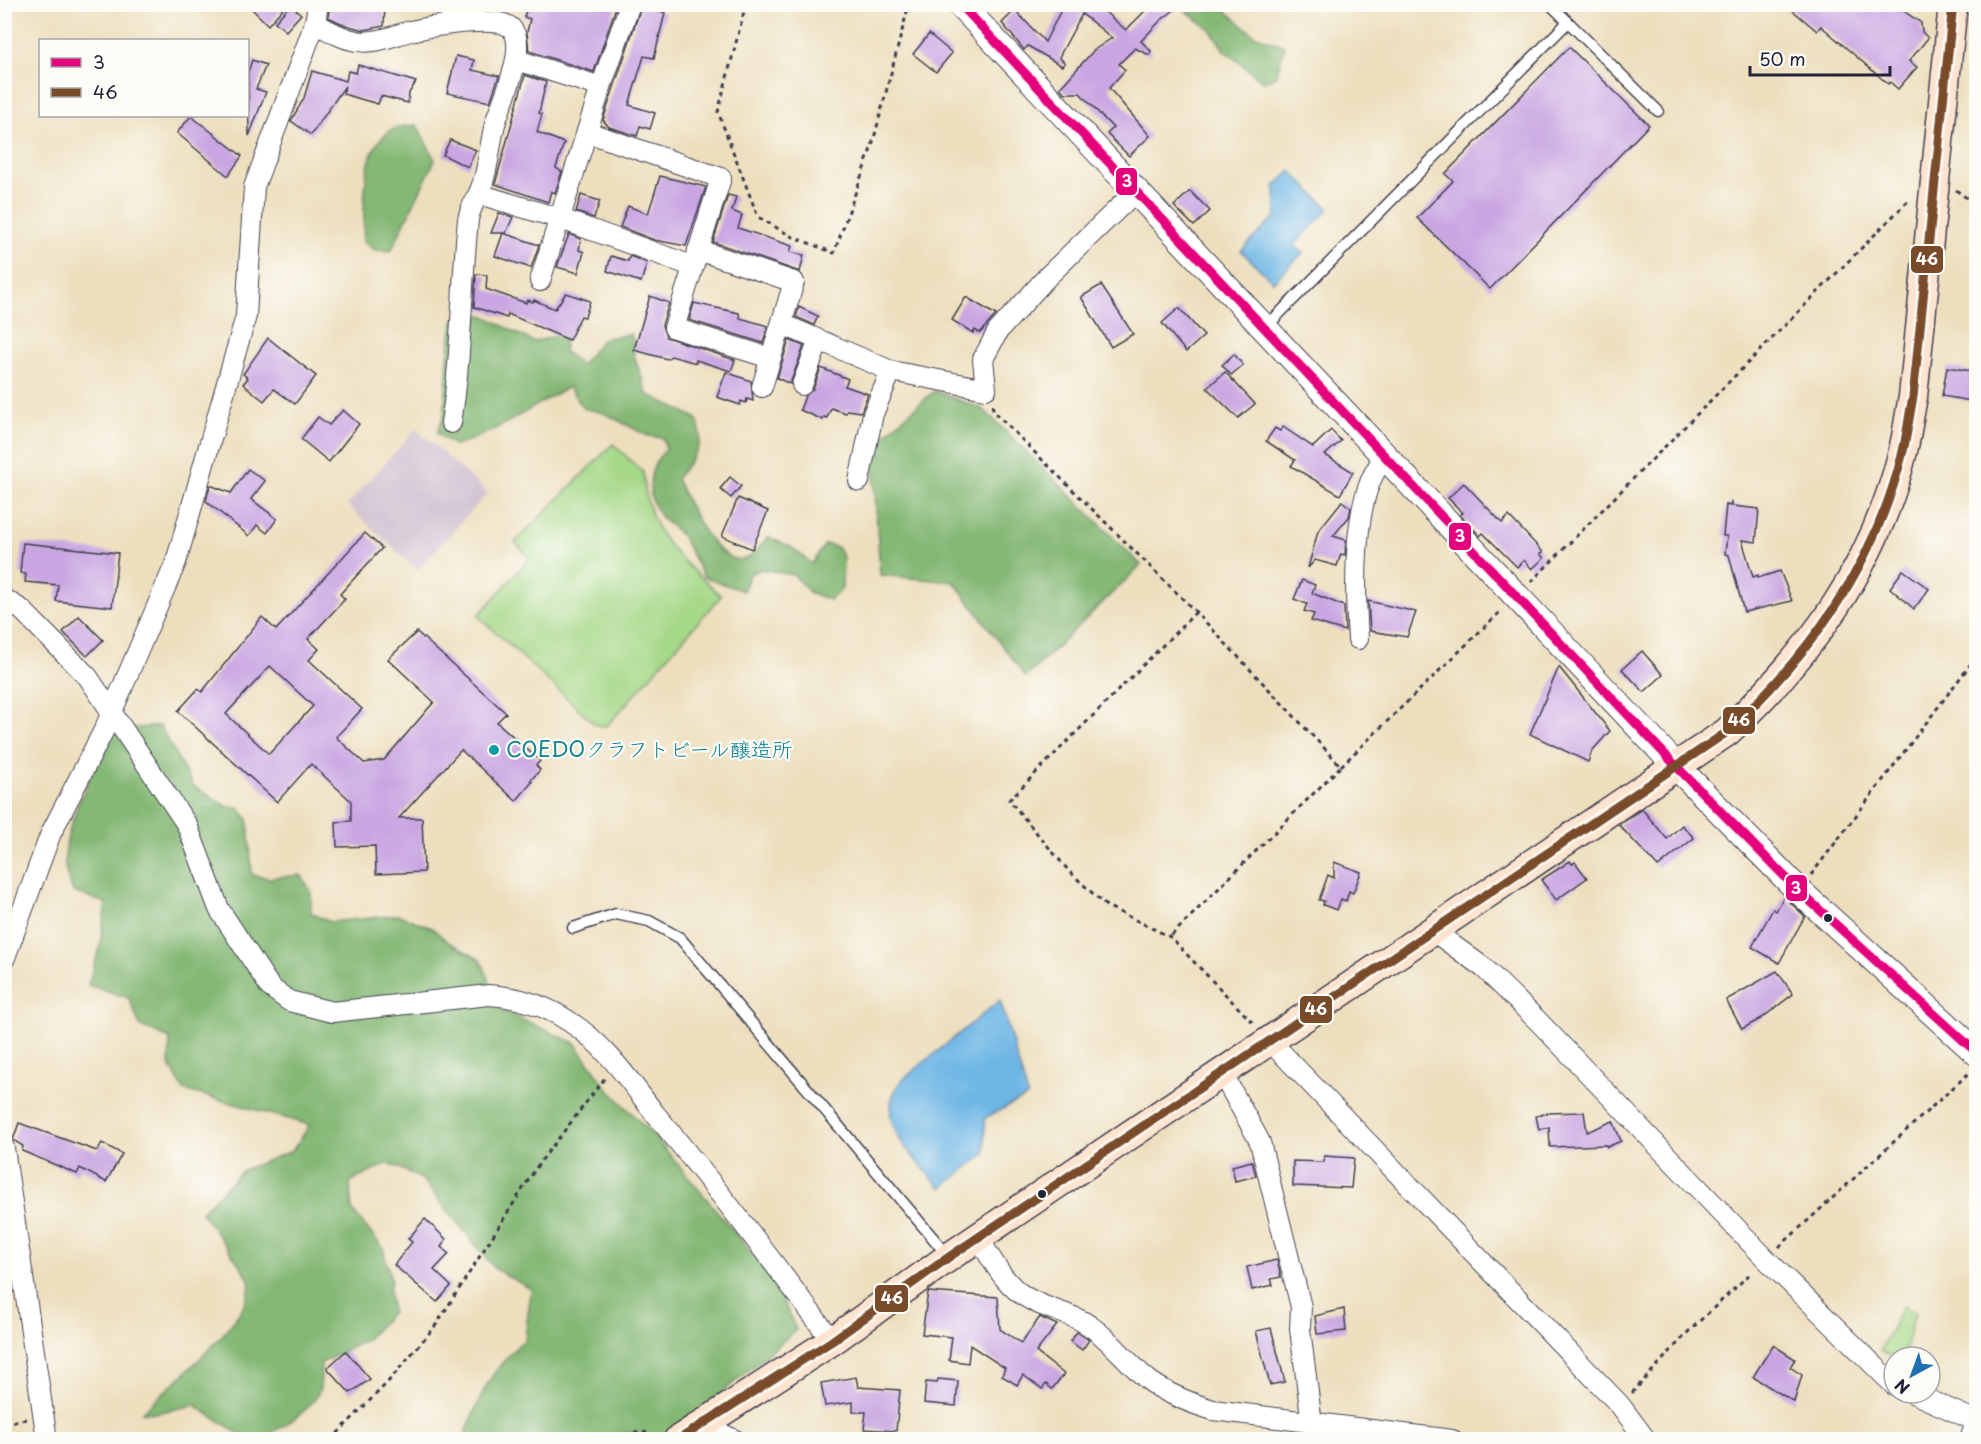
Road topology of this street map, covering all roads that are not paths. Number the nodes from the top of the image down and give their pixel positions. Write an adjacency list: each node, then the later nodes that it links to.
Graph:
1 (630, 4): 9 (street)
2 (960, 4): 12 (street)
3 (1550, 4): 7 (lane)
4 (1953, 4): 30 (main road)
5 (482, 13): 6 (street); 8 (street)
6 (317, 14): 29 (street)
7 (1568, 22): 10 (lane); 18 (lane)
8 (517, 60): 9 (street); 13 (street)
9 (601, 87): 11 (street)
10 (1658, 111)
11 (587, 132): 14 (street); 15 (street)
12 (1135, 192): 18 (street); 21 (street)
13 (479, 194): 14 (street); 24 (street)
14 (561, 219): 15 (street); 16 (street)
15 (695, 258): 17 (street); 20 (street)
16 (540, 281)
17 (782, 324): 19 (street); 20 (street)
18 (1264, 329): 25 (street)
19 (819, 340): 21 (street); 22 (street)
20 (770, 358): 23 (street)
21 (891, 371): 26 (street)
22 (802, 385)
23 (762, 387)
24 (451, 423)
25 (1385, 458): 28 (street); 30 (street)
26 (859, 481)
27 (4, 599): 29 (street)
28 (1358, 639)
29 (111, 711): 33 (street); 40 (street)
30 (1675, 765): 32 (main road); 35 (street)
31 (573, 928): 39 (lane)
32 (1432, 930): 34 (main road); 41 (street)
33 (4, 960)
34 (1270, 1041): 36 (main road); 50 (street)
35 (1977, 1052)
36 (1222, 1073): 38 (main road); 44 (street)
37 (4, 1148): 47 (street)
38 (978, 1237): 39 (main road); 44 (street)
39 (949, 1257): 40 (main road)
40 (832, 1341): 45 (main road)
41 (1882, 1372)
42 (1940, 1405): 43 (street)
43 (1977, 1421): 51 (street)
44 (1312, 1424): 46 (street)
45 (689, 1432): 48 (street)
46 (1366, 1435): 49 (street)
47 (47, 1440)
48 (735, 1440)
49 (1452, 1440)
50 (1646, 1440)
51 (1970, 1440)

